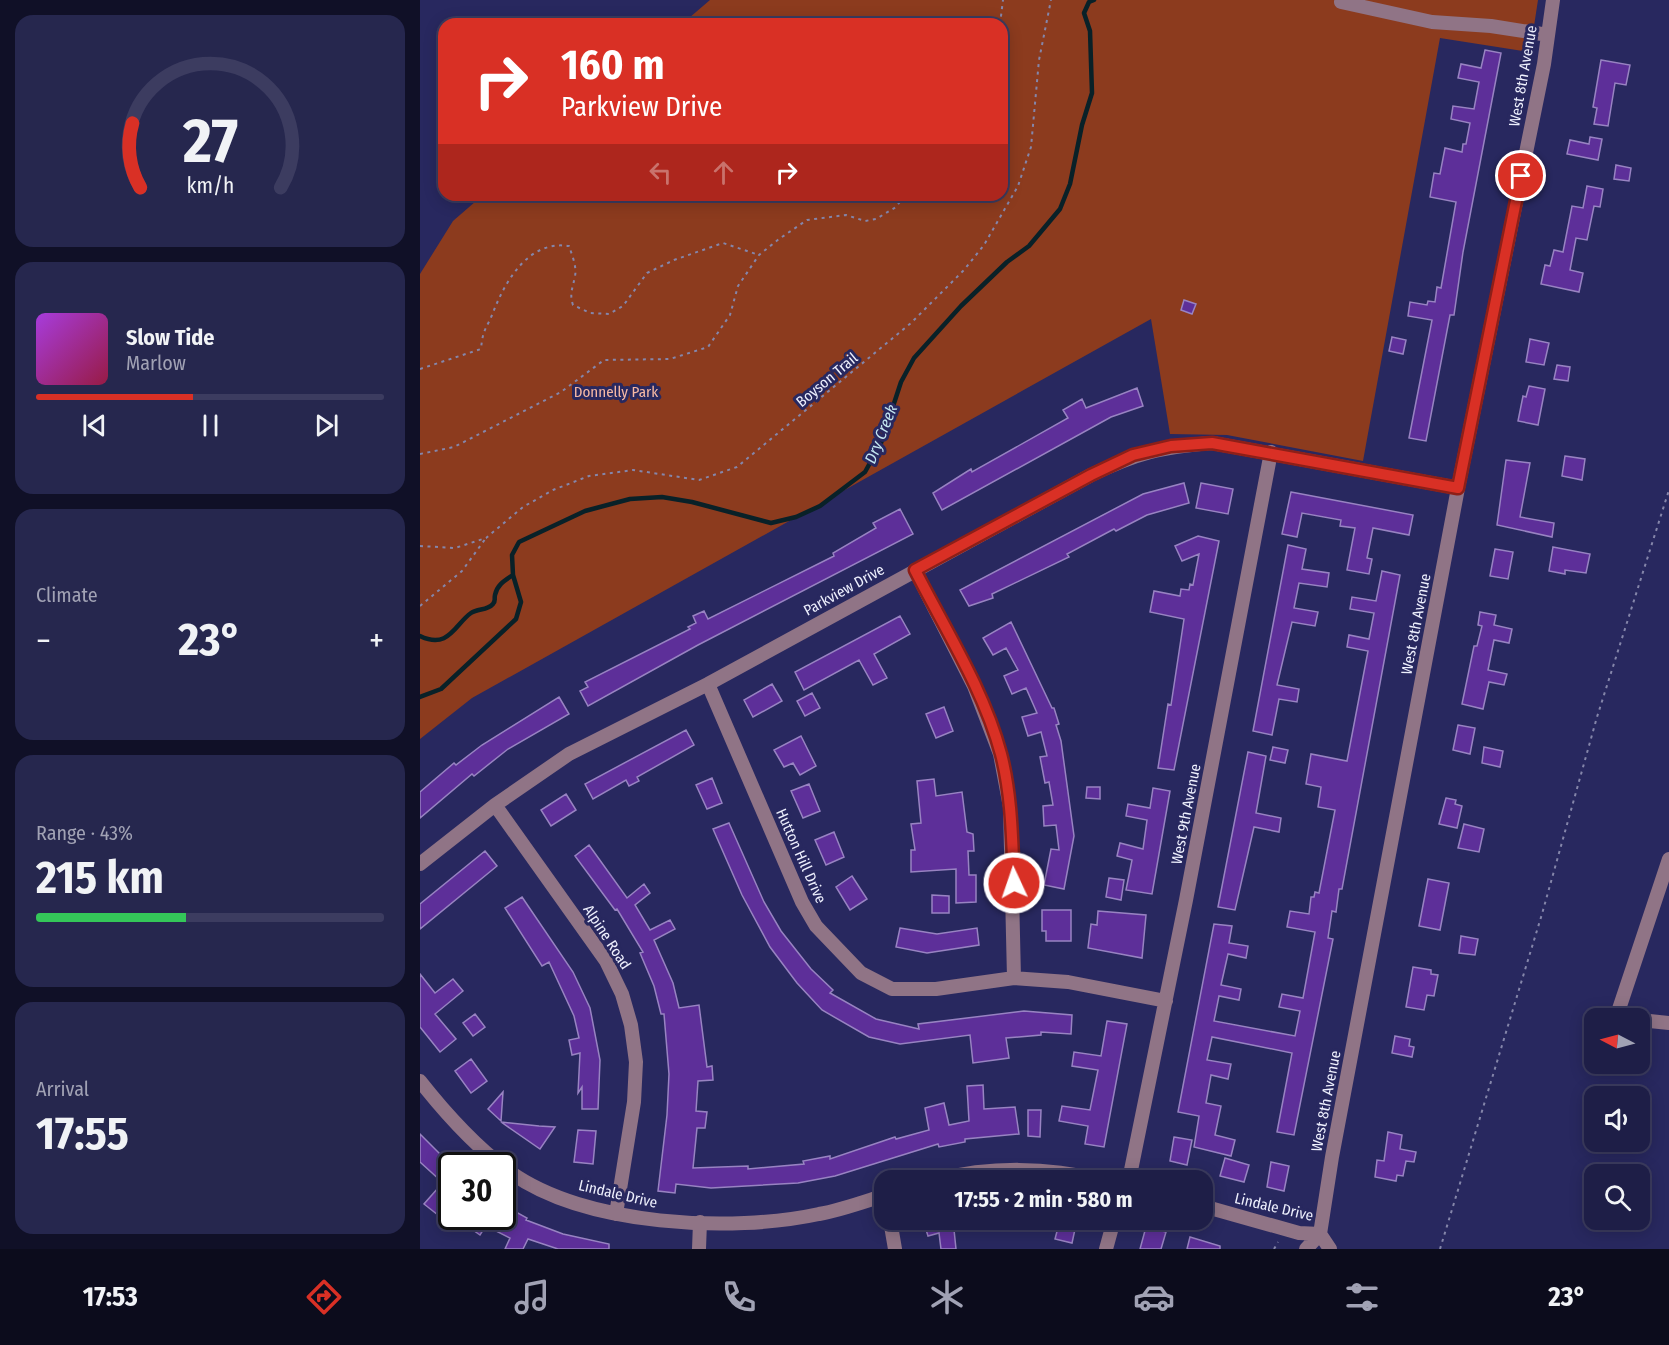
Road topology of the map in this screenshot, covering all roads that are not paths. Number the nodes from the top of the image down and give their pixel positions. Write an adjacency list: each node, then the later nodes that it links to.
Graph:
1 (1554, 0): 3 (street, West 8th Avenue)
2 (1341, 2): 3 (street)
3 (1548, 35): 5 (street, West 8th Avenue)
4 (1271, 452): 5 (street, Parkview Drive); 6 (street, Parkview Drive); 12 (street, West 9th Avenue)
5 (1458, 488): 24 (street, West 8th Avenue)
6 (915, 570): 7 (street, Parkview Drive); 11 (street)
7 (708, 684): 8 (street, Parkview Drive); 11 (street, Hutton Hill Drive)
8 (495, 805): 10 (street, Parkview Drive); 20 (street, Alpine Road)
9 (1669, 859): 13 (street)
10 (420, 864)
11 (1014, 978): 12 (street, Hutton Hill Drive)
12 (1166, 1001): 17 (street, West 9th Avenue)
13 (1619, 1008)
14 (1650, 1021): 15 (street)
15 (1669, 1023)
16 (420, 1081): 20 (street, Lindale Drive)
17 (1131, 1170)
18 (874, 1200): 21 (street, Lindale Drive)
19 (1213, 1209): 24 (street, Lindale Drive)
20 (616, 1214): 21 (street, Lindale Drive)
21 (700, 1222): 25 (street)
22 (892, 1230): 26 (street)
23 (1111, 1230): 27 (street)
24 (1320, 1234): 28 (street); 29 (street, Lindale Drive)
25 (699, 1249)
26 (896, 1249)
27 (1106, 1249)
28 (1306, 1249)
29 (1330, 1249)

